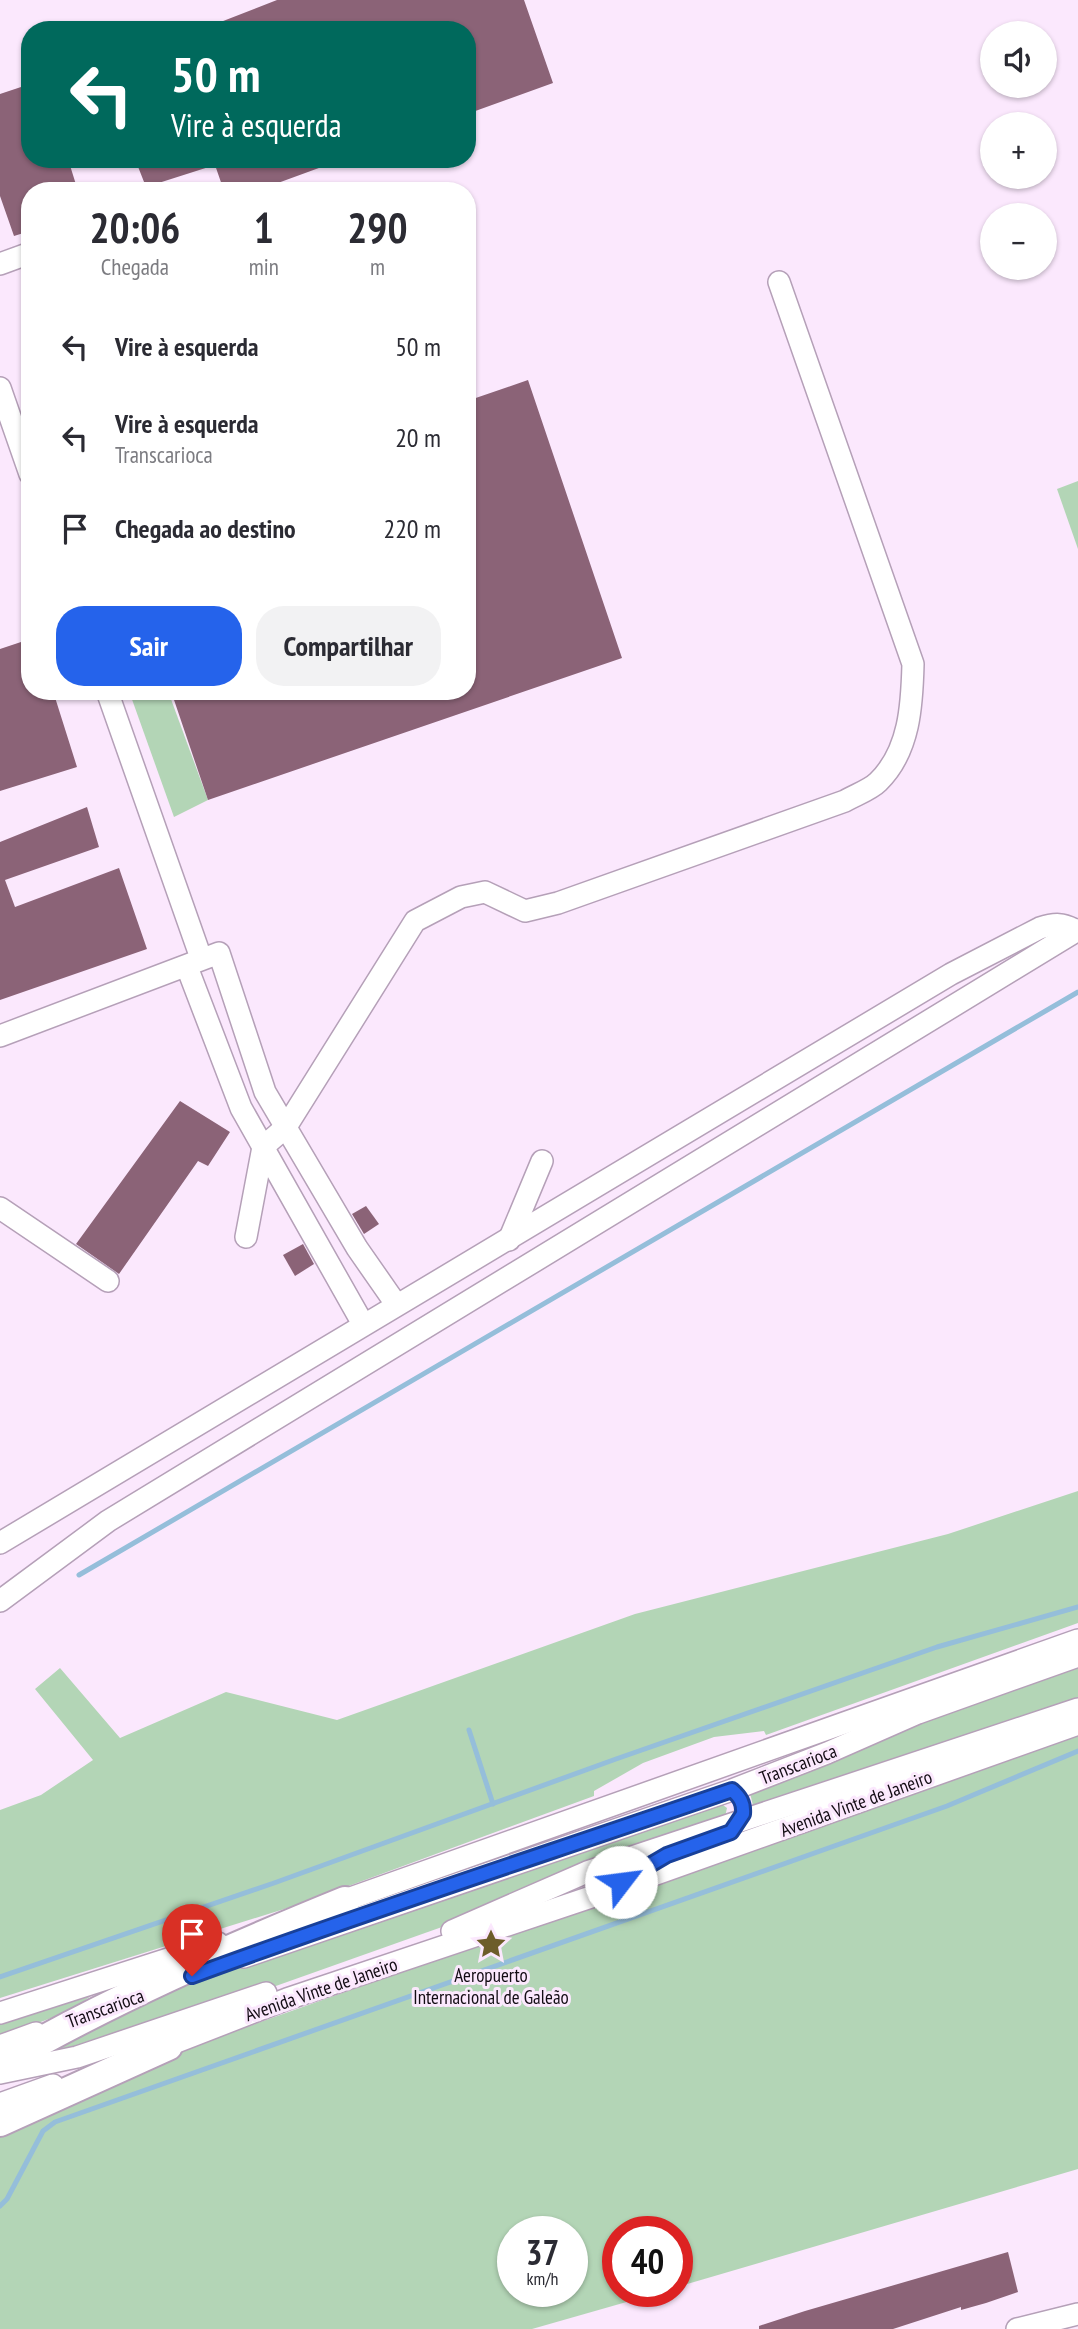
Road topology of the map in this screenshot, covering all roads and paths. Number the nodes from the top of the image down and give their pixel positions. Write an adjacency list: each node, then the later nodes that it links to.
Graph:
1 (21, 256): 2 (street)
2 (0, 264)
3 (779, 282): 10 (street)
4 (0, 388): 5 (street)
5 (21, 444)
6 (110, 700): 8 (street)
7 (1078, 931): 17 (street); 24 (street)
8 (202, 959): 9 (street); 10 (street); 11 (street)
9 (0, 1036)
10 (286, 1127): 11 (street); 13 (street)
11 (262, 1147): 15 (street); 16 (street)
12 (542, 1161): 17 (street)
13 (327, 1196): 15 (street); 18 (street)
14 (0, 1208): 20 (street)
15 (299, 1212): 19 (street)
16 (246, 1237)
17 (509, 1240): 21 (street)
18 (367, 1262): 19 (street); 21 (street)
19 (338, 1280): 22 (street)
20 (108, 1281)
21 (396, 1304): 22 (street)
22 (363, 1324): 23 (street)
23 (0, 1544)
24 (0, 1601)
25 (1078, 1640): 31 (street)
26 (1078, 1656): 29 (street, Transcarioca)
27 (1078, 1709): 30 (street, Transcarioca)
28 (1078, 1724): 32 (street, Avenida Vinte de Janeiro)
29 (732, 1790): 30 (street); 31 (street); 34 (street, Transcarioca)
30 (741, 1818): 32 (street); 39 (street, Transcarioca)
31 (570, 1819): 33 (street)
32 (597, 1895): 37 (street, Avenida Vinte de Janeiro)
33 (345, 1901): 34 (main road); 35 (street)
34 (98, 2010): 36 (street, Transcarioca); 38 (main road)
35 (0, 2013)
36 (0, 2046)
37 (168, 2046): 40 (street, Avenida Vinte de Janeiro); 41 (main road)
38 (0, 2064)
39 (0, 2073)
40 (0, 2104)
41 (0, 2122)
42 (1078, 2314): 43 (street)
43 (1017, 2329)

